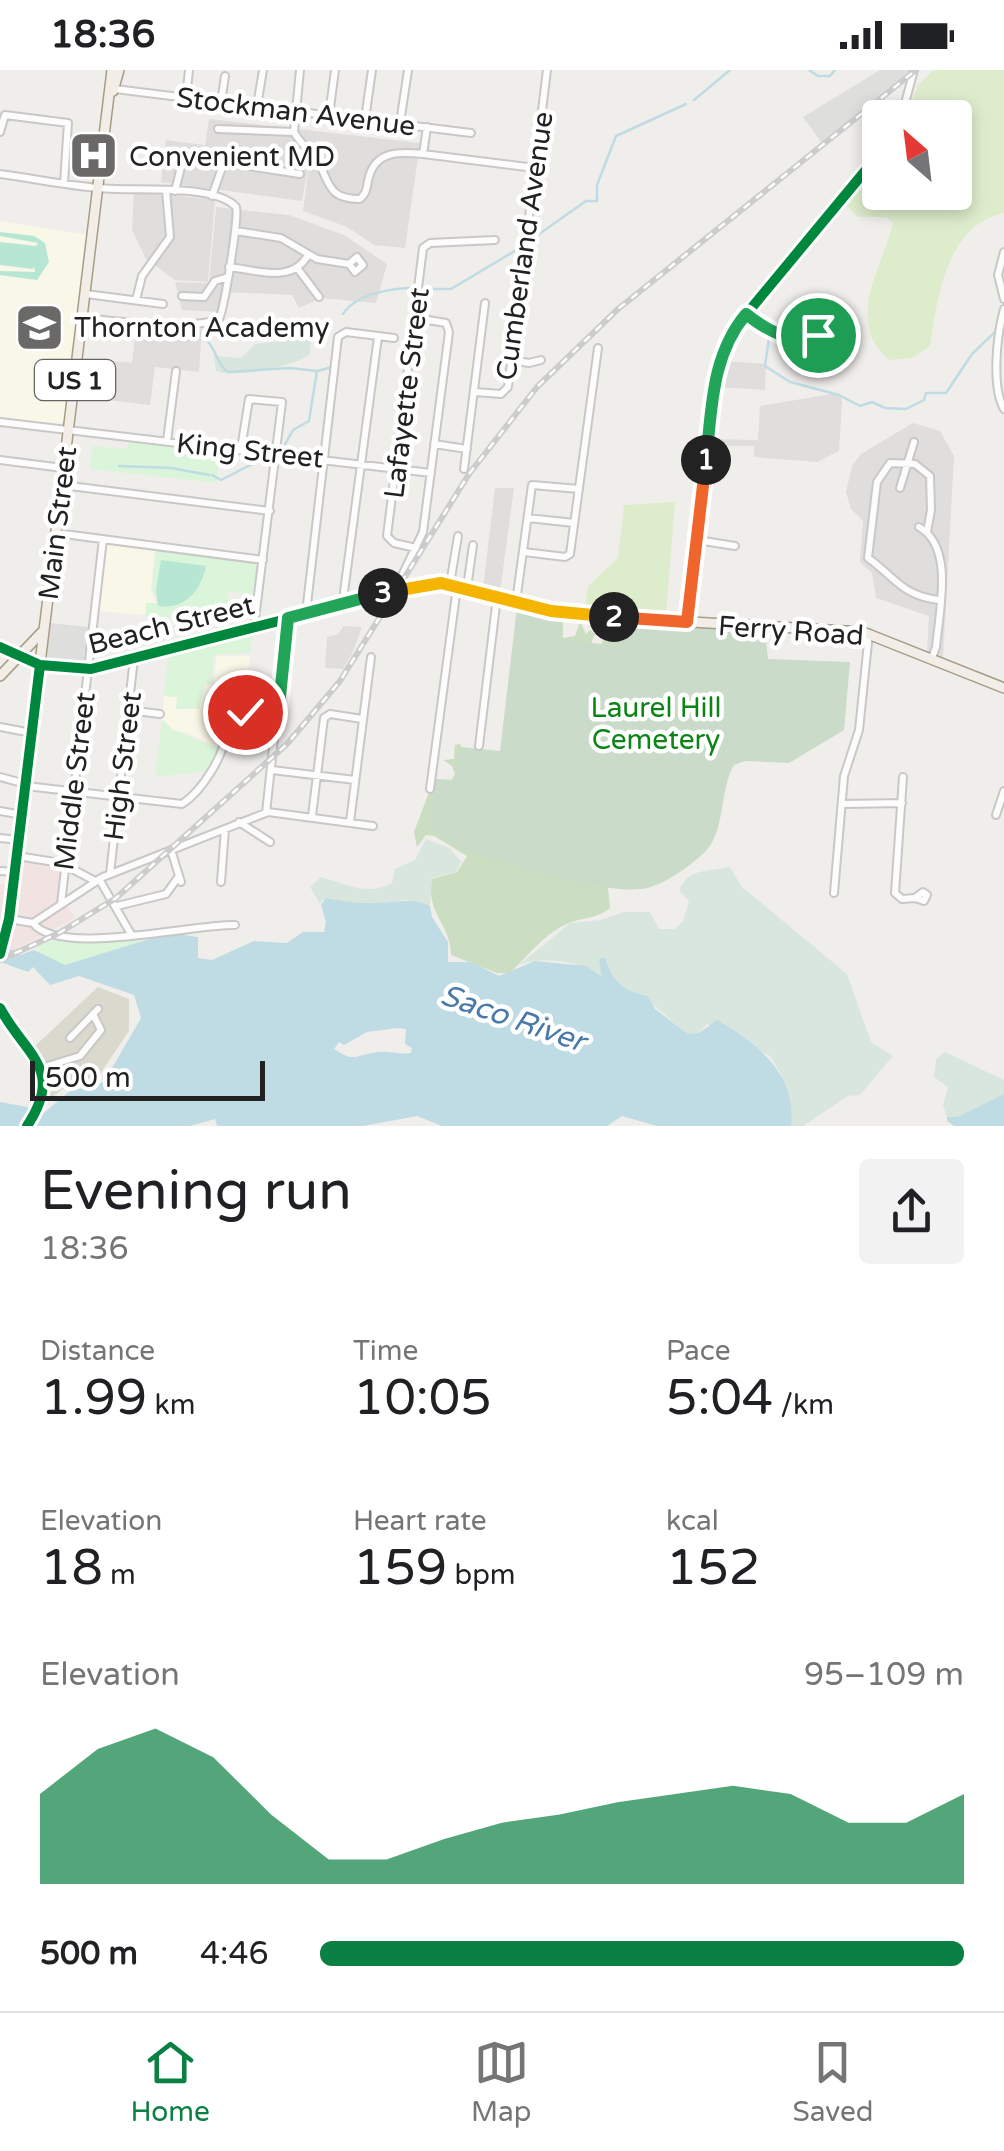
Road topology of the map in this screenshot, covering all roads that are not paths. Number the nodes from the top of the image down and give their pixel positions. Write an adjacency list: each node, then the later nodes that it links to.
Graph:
1 (116, 70): 11 (main road, Main Street / US 1)
2 (190, 70): 12 (street)
3 (263, 70): 15 (street)
4 (300, 70): 16 (street)
5 (335, 70): 17 (street)
6 (372, 70): 18 (street)
7 (408, 70): 19 (street)
8 (547, 70): 27 (street, Cumberland Avenue)
9 (914, 70): 13 (street)
10 (225, 76): 14 (street)
11 (116, 88): 12 (street, Stockman Avenue); 32 (main road, Main Street / US 1)
12 (186, 98): 14 (street, Stockman Avenue)
13 (906, 100)
14 (222, 102): 15 (street, Stockman Avenue)
15 (257, 106): 16 (street, Stockman Avenue)
16 (294, 110): 17 (street, Stockman Avenue); 23 (street)
17 (329, 115): 18 (street, Stockman Avenue)
18 (365, 119): 19 (street, Stockman Avenue)
19 (400, 124): 20 (street, Stockman Avenue)
20 (426, 127): 24 (street, Stockman Avenue); 25 (street)
21 (218, 128): 23 (street)
22 (0, 132): 31 (street)
23 (294, 132): 25 (street)
24 (471, 133)
25 (424, 154): 27 (street)
26 (224, 162): 29 (street); 33 (street); 34 (street)
27 (535, 168): 58 (street, Cumberland Avenue)
28 (0, 174): 31 (street)
29 (300, 174)
30 (862, 175): 51 (street)
31 (64, 182): 32 (street)
32 (100, 187): 33 (street); 43 (main road, Main Street / US 1)
33 (170, 191): 34 (street); 47 (street)
34 (212, 196): 35 (street)
35 (236, 231): 38 (street); 40 (street)
36 (495, 240): 53 (street, Lafayette Street)
37 (1004, 252): 46 (street)
38 (308, 254): 39 (street); 41 (street)
39 (348, 264)
40 (228, 267): 41 (street); 42 (street)
41 (298, 269): 45 (street)
42 (228, 278): 44 (street); 52 (street)
43 (86, 294): 47 (street); 52 (main road, Main Street / US 1)
44 (182, 296)
45 (318, 297)
46 (1004, 299)
47 (136, 300): 49 (street)
48 (485, 303): 61 (street)
49 (163, 304)
50 (1004, 310): 62 (street)
51 (746, 314): 56 (street); 89 (street)
52 (83, 318): 65 (main road, Main Street / US 1)
53 (416, 318): 68 (street); 76 (street, Lafayette Street)
54 (378, 337): 55 (street); 72 (street); 74 (street)
55 (394, 338)
56 (810, 339)
57 (598, 348): 82 (street)
58 (511, 360): 59 (street); 61 (street, Cumberland Avenue)
59 (541, 360)
60 (176, 371): 66 (street)
61 (475, 392): 70 (street)
62 (997, 394): 63 (street)
63 (1004, 409)
64 (0, 422): 65 (street, King Street)
65 (69, 429): 66 (street, King Street); 77 (main road, Main Street / US 1)
66 (168, 441): 69 (street, King Street)
67 (914, 442): 75 (street)
68 (434, 444): 70 (street); 79 (street)
69 (241, 449): 71 (street, King Street); 71 (street)
70 (468, 450): 78 (street)
71 (277, 452): 72 (street, King Street); 83 (street)
72 (324, 458): 74 (street, King Street); 101 (street)
73 (0, 460): 77 (street)
74 (362, 462): 76 (street, King Street); 100 (street)
75 (908, 462): 81 (street); 98 (street); 98 (street)
76 (396, 467): 79 (street, King Street); 92 (street, Lafayette Street)
77 (64, 468): 80 (main road, Main Street / US 1)
78 (464, 469)
79 (431, 472): 92 (street)
80 (62, 485): 83 (street); 86 (main road, Main Street / US 1)
81 (900, 488)
82 (578, 490): 84 (street); 85 (street)
83 (270, 510): 94 (street)
84 (528, 518): 85 (street); 93 (street)
85 (574, 522): 93 (street)
86 (56, 532): 88 (street); 106 (main road, Main Street / US 1)
87 (458, 536): 95 (street)
88 (102, 539): 94 (street); 113 (street, Middle Street)
89 (697, 540): 91 (street); 103 (street)
90 (474, 545): 95 (street)
91 (735, 546)
92 (416, 548): 96 (street)
93 (524, 552): 99 (street)
94 (263, 560): 104 (street)
95 (458, 586): 96 (main road, Beach Street); 97 (main road, Beach Street); 132 (street)
96 (394, 590): 100 (main road, Beach Street)
97 (498, 597): 99 (main road, Beach Street); 125 (street)
98 (939, 600): 111 (street)
99 (516, 602): 103 (main road, Beach Street)
100 (346, 603): 101 (main road, Beach Street)
101 (306, 613): 102 (main road, Beach Street)
102 (288, 618): 104 (main road, Beach Street); 120 (street)
103 (687, 622): 105 (main road, Ferry Road)
104 (254, 627): 110 (main road, Beach Street)
105 (869, 634): 111 (main road, Ferry Road); 137 (street)
106 (44, 636): 108 (main road); 112 (main road, Main Street)
107 (0, 648): 108 (main road, Beach Street)
108 (21, 653): 112 (main road, Beach Street); 114 (main road)
109 (370, 657): 121 (street)
110 (134, 658): 113 (main road, Beach Street); 117 (street, High Street)
111 (932, 658): 116 (main road, Ferry Road)
112 (40, 665): 113 (main road, Beach Street); 123 (main road, Main Street)
113 (87, 670): 134 (street, Middle Street)
114 (0, 676)
115 (249, 684): 118 (street)
116 (1004, 688)
117 (128, 710): 119 (street); 135 (street, High Street)
118 (245, 712): 120 (street); 124 (street); 135 (street)
119 (160, 714)
120 (278, 716): 126 (street)
121 (362, 718): 127 (street); 130 (street)
122 (0, 727): 123 (street)
123 (32, 734): 131 (main road, Main Street)
124 (242, 742)
125 (479, 746)
126 (272, 770): 127 (street); 139 (street)
127 (316, 776): 130 (street); 142 (street)
128 (0, 777): 131 (street)
129 (904, 777): 136 (street)
130 (355, 780): 144 (street)
131 (26, 785): 134 (street); 140 (main road, Main Street)
132 (430, 789)
133 (1004, 790): 141 (street)
134 (72, 793): 135 (street); 152 (street, Middle Street)
135 (118, 798): 155 (street, High Street)
136 (902, 803): 137 (street); 159 (street)
137 (842, 804): 158 (street)
138 (0, 811): 140 (street)
139 (266, 813): 142 (street); 143 (street)
140 (22, 815): 148 (main road, Main Street)
141 (996, 815)
142 (312, 816): 144 (street)
143 (239, 822): 146 (street); 149 (street)
144 (350, 822): 145 (street)
145 (373, 826)
146 (225, 828): 150 (street); 157 (street)
147 (0, 838): 148 (street)
148 (18, 840): 151 (main road, Main Street)
149 (270, 842)
150 (172, 850): 155 (street); 161 (street)
151 (17, 856): 152 (street); 154 (main road, Main Street)
152 (64, 864): 156 (street); 160 (street, Middle Street)
153 (0, 871): 154 (street)
154 (15, 872): 162 (main road, Main Street)
155 (110, 874): 156 (street)
156 (98, 880): 160 (street); 161 (street)
157 (221, 882)
158 (834, 893)
159 (916, 898)
160 (61, 904): 163 (street)
161 (116, 906): 165 (street)
162 (6, 923): 163 (street); 166 (main road, Main Street)
163 (33, 923): 165 (street)
164 (235, 925): 165 (street)
165 (131, 934)
166 (1, 951)
167 (0, 1008): 169 (main road)
168 (70, 1038): 169 (street)
169 (41, 1068): 170 (main road)
170 (27, 1126)

